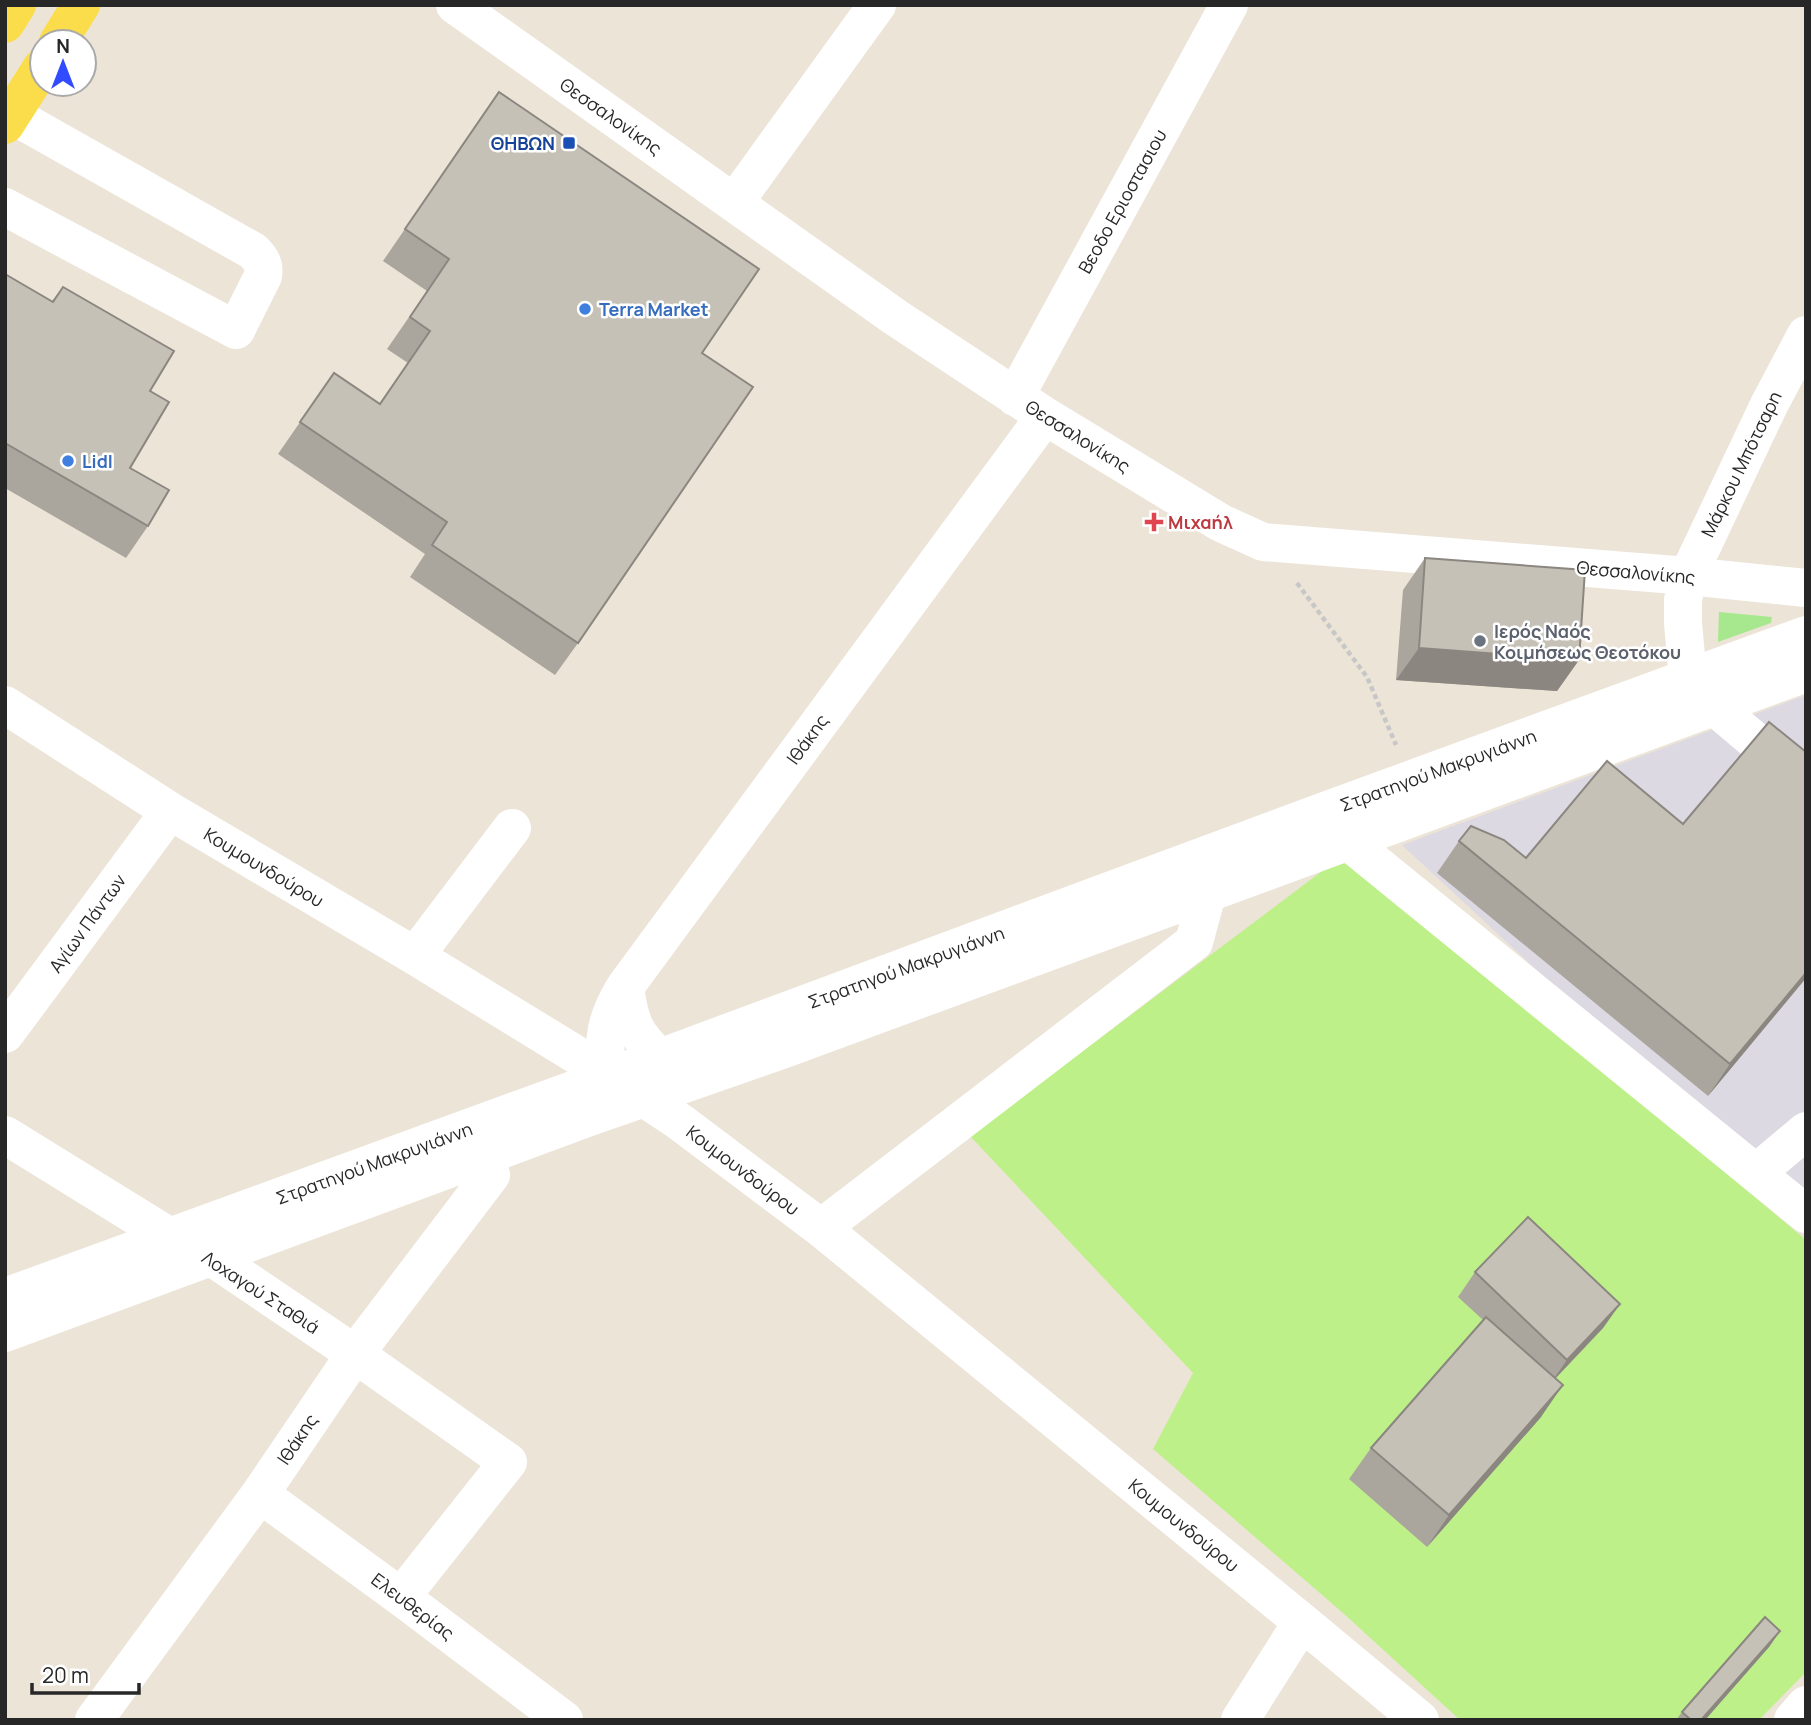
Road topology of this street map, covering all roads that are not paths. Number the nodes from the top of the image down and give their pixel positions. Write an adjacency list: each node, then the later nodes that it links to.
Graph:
1 (17, 5): 6 (main road)
2 (81, 5): 7 (main road)
3 (455, 5): 10 (street, Θεσσαλονίκης)
4 (877, 5): 10 (street)
5 (1221, 8): 13 (street, Βεοδο Εριοστασιου)
6 (5, 24)
7 (67, 28)
8 (28, 89): 9 (main road)
9 (8, 120): 11 (street)
10 (734, 203): 13 (street, Θεσσαλονίκης)
11 (5, 207)
12 (1806, 335): 14 (street, Μάρκου Μπότσαρη)
13 (1030, 406): 15 (street, Θεσσαλονίκης); 30 (street, Ιθάκης)
14 (1708, 533): 15 (street, Μάρκου Μπότσαρη); 16 (street)
15 (1688, 576): 16 (street, Θεσσαλονίκης); 20 (street, Μάρκου Μπότσαρη)
16 (1737, 581): 17 (street, Θεσσαλονίκης)
17 (1806, 588)
18 (1806, 635): 20 (street, Στρατηγού Μακρυγιάννη)
19 (1806, 673): 22 (street, Στρατηγού Μακρυγιάννη)
20 (1688, 679): 24 (street, Στρατηγού Μακρυγιάννη)
21 (5, 705): 25 (street, Κουμουνδούρου)
22 (1715, 707): 23 (street); 27 (street, Στρατηγού Μακρυγιάννη)
23 (1806, 784)
24 (1330, 810): 27 (street); 32 (street, Στρατηγού Μακρυγιάννη)
25 (170, 811): 29 (street, Κουμουνδούρου); 31 (street, Αγίων Πάντων)
26 (512, 828): 29 (street)
27 (1349, 842): 28 (street, Στρατηγού Μακρυγιάννη); 38 (street)
28 (1207, 894): 34 (street, Στρατηγού Μακρυγιάννη); 40 (street)
29 (415, 956): 33 (street, Κουμουνδούρου)
30 (625, 987): 32 (street); 33 (street, Ιθάκης)
31 (5, 1034)
32 (660, 1058): 33 (street, Στρατηγού Μακρυγιάννη)
33 (611, 1076): 34 (street, Κουμουνδούρου); 41 (street, Στρατηγού Μακρυγιάννη)
34 (646, 1098): 37 (street, Στρατηγού Μακρυγιάννη); 40 (street, Κουμουνδούρου)
35 (1806, 1131): 38 (street)
36 (5, 1135): 41 (street, Λοχαγού Σταθιά)
37 (484, 1157): 42 (street, Στρατηγού Μακρυγιάννη); 45 (street, Ιθάκης)
38 (1756, 1173): 39 (street)
39 (1806, 1214)
40 (821, 1228): 48 (street, Κουμουνδούρου)
41 (170, 1237): 42 (street, Λοχαγού Σταθιά); 43 (street, Στρατηγού Μακρυγιάννη)
42 (210, 1256): 44 (street, Στρατηγού Μακρυγιάννη); 45 (street, Λοχαγού Σταθιά)
43 (5, 1297)
44 (5, 1333)
45 (355, 1354): 46 (street, Ιθάκης); 47 (street, Λοχαγού Σταθιά)
46 (260, 1494): 47 (street, Ελευθερίας); 50 (street, Ιθάκης)
47 (401, 1597): 51 (street, Ελευθερίας)
48 (1302, 1622): 52 (street); 53 (street, Κουμουνδούρου)
49 (1806, 1705): 54 (street)
50 (94, 1720)
51 (564, 1720)
52 (1241, 1720)
53 (1420, 1720)
54 (1793, 1720)

